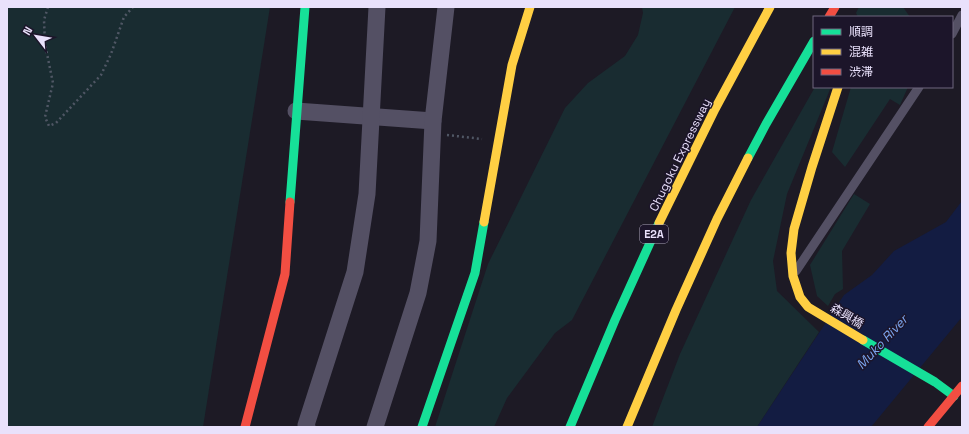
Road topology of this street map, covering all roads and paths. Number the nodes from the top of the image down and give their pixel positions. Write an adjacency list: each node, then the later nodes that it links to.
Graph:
1 (48, 7): 2 (path)
2 (132, 7)
3 (305, 7): 13 (main road)
4 (377, 7): 14 (street)
5 (446, 7): 15 (street)
6 (530, 7): 17 (main road)
7 (770, 7): 25 (main road, Chugoku Expressway / E2A)
8 (962, 15): 9 (lane)
9 (953, 32)
10 (813, 43): 26 (main road)
11 (838, 88): 18 (main road)
12 (918, 88): 18 (lane)
13 (296, 112): 14 (street); 21 (main road)
14 (370, 117): 15 (street); 22 (street)
15 (433, 121): 23 (street)
16 (452, 136): 17 (path)
17 (498, 140): 24 (main road)
18 (793, 276): 20 (main road, 森興橋)
19 (962, 386): 20 (main road)
20 (954, 396): 27 (main road)
21 (245, 427)
22 (307, 427)
23 (376, 427)
24 (422, 427)
25 (570, 427)
26 (627, 427)
27 (928, 427)

